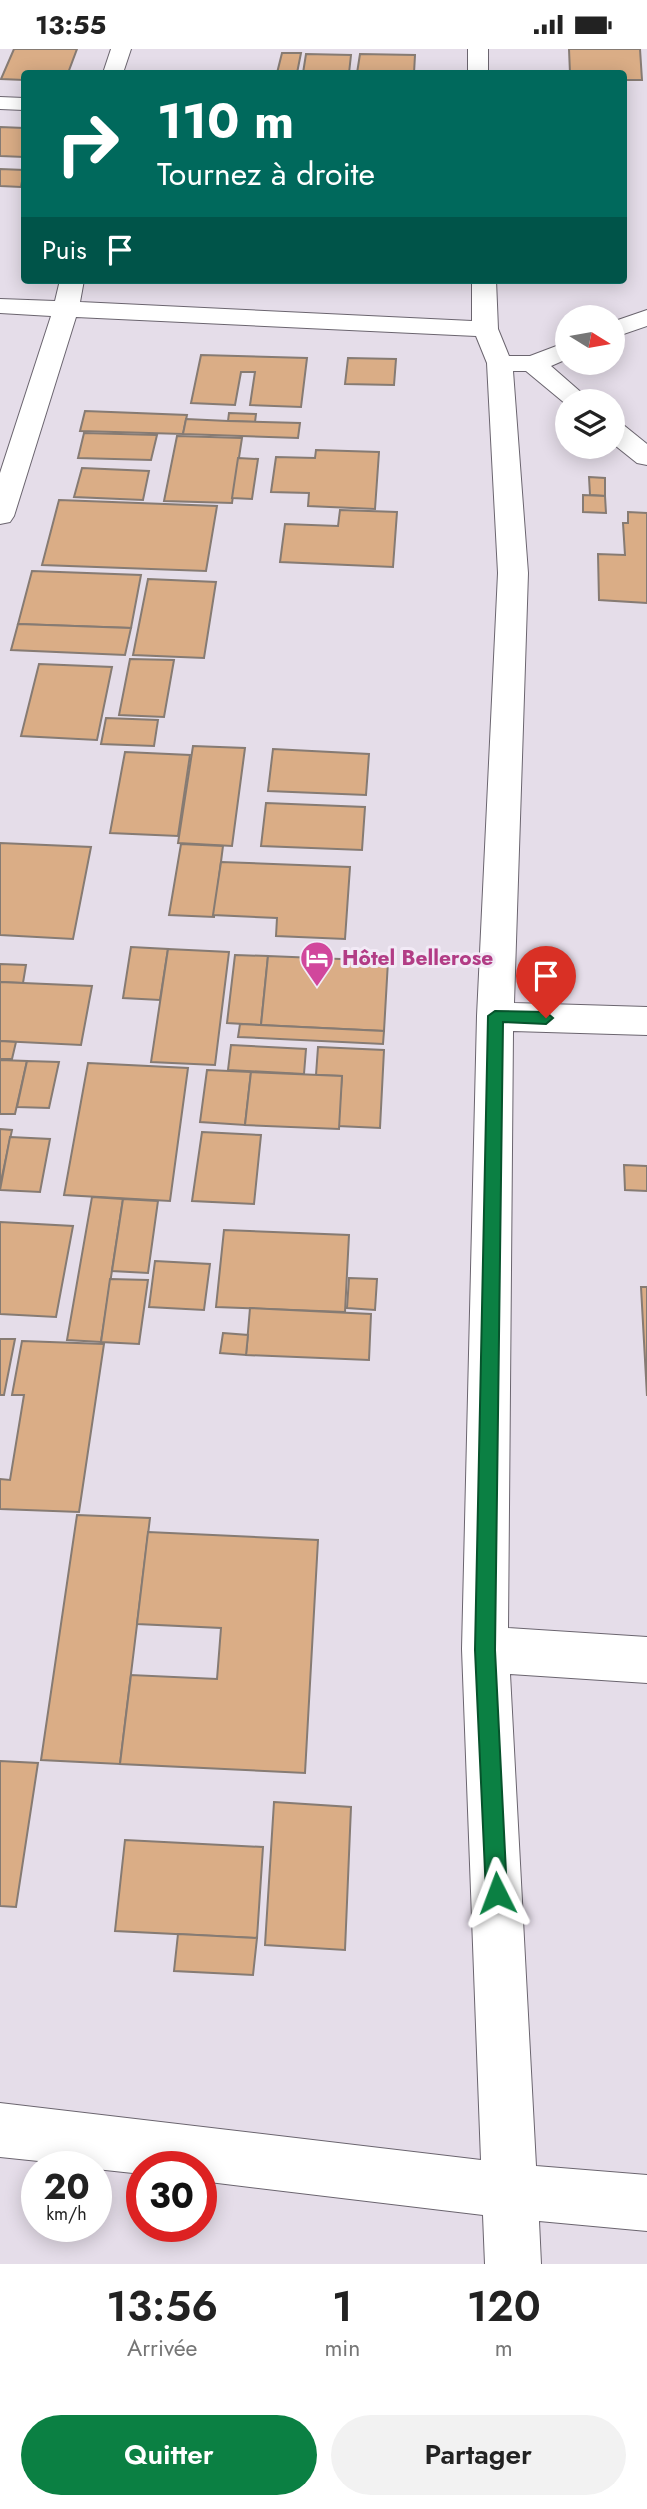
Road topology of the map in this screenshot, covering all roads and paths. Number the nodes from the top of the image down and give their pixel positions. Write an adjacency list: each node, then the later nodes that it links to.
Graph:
1 (121, 49): 3 (street)
2 (478, 49): 4 (street)
3 (114, 70)
4 (478, 70)
5 (0, 103): 6 (street)
6 (21, 104)
7 (71, 284): 10 (street)
8 (485, 284): 14 (street)
9 (0, 306): 10 (street)
10 (66, 309): 14 (street); 18 (street)
11 (647, 317): 12 (street)
12 (625, 326)
13 (555, 350): 14 (street)
14 (506, 352): 15 (street); 19 (street)
15 (560, 389)
16 (625, 439): 17 (street)
17 (647, 457)
18 (0, 516)
19 (495, 1016): 20 (street); 21 (street)
20 (647, 1021)
21 (485, 1650): 22 (street); 24 (street)
22 (647, 1660)
23 (0, 2130): 24 (street)
24 (511, 2191): 25 (street); 26 (street)
25 (647, 2203)
26 (513, 2264)

